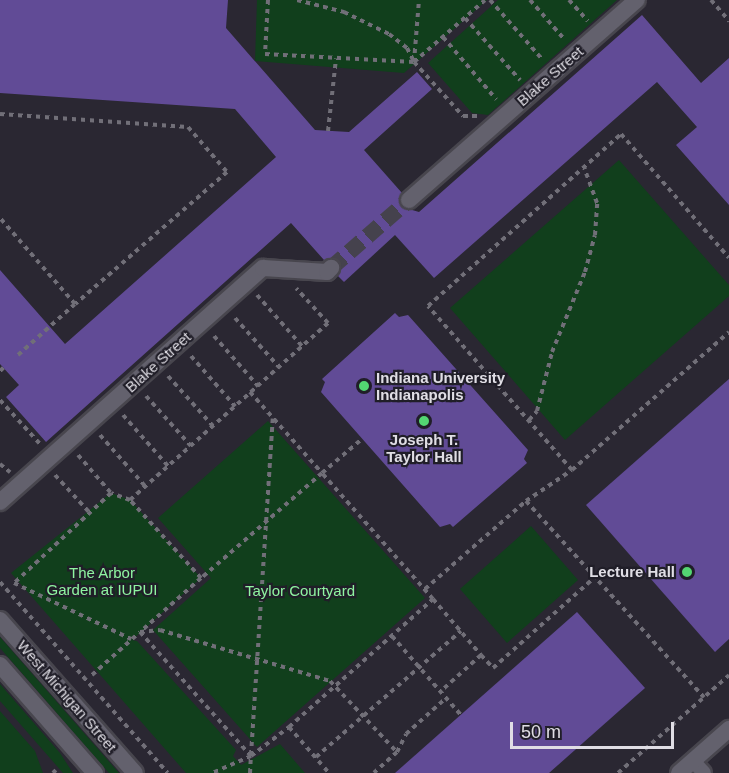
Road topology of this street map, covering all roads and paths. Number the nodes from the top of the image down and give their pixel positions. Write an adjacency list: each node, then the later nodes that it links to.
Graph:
1 (268, 0): 19 (path)
2 (297, 0): 20 (path)
3 (419, 0): 20 (path)
4 (485, 0): 11 (path)
5 (490, 0): 21 (path)
6 (530, 0): 17 (path)
7 (569, 0): 13 (path)
8 (637, 0): 30 (street, Blake Street)
9 (711, 0): 12 (path)
10 (598, 17): 13 (path)
11 (465, 18): 15 (path); 23 (path)
12 (729, 21)
13 (591, 24): 14 (path)
14 (583, 31)
15 (443, 37): 20 (path); 25 (path)
16 (576, 37): 17 (path)
17 (568, 44): 18 (path)
18 (561, 50)
19 (336, 58): 20 (path); 28 (path)
20 (414, 62): 27 (path)
21 (541, 69)
22 (529, 79): 23 (path)
23 (524, 84): 24 (path)
24 (516, 91)
25 (501, 104)
26 (0, 114): 36 (path)
27 (488, 115)
28 (328, 131)
29 (584, 168): 32 (path); 52 (path); 52 (path)
30 (409, 200)
31 (0, 218): 36 (path)
32 (729, 258)
33 (278, 268): 34 (street, Blake Street); 40 (path); 67 (street, Blake Street)
34 (331, 268)
35 (252, 290): 40 (path)
36 (75, 304): 42 (path)
37 (229, 311): 43 (path)
38 (207, 329): 45 (path)
39 (729, 332): 61 (path)
40 (302, 346): 43 (path)
41 (184, 349): 49 (path)
42 (18, 355)
43 (279, 367): 45 (path)
44 (162, 369): 53 (path)
45 (258, 386): 47 (path)
46 (139, 388): 56 (path)
47 (250, 392): 49 (path); 51 (path)
48 (1, 404): 58 (path)
49 (235, 406): 53 (path)
50 (117, 408): 59 (path)
51 (273, 418): 62 (path); 69 (path)
52 (529, 420): 61 (path)
53 (213, 426): 56 (path)
54 (94, 428): 63 (path)
55 (362, 439): 62 (path)
56 (191, 446): 59 (path)
57 (72, 448): 64 (path)
58 (45, 449)
59 (168, 466): 63 (path)
60 (49, 468): 68 (path)
61 (572, 470): 66 (path)
62 (322, 473): 69 (path); 73 (path)
63 (145, 486): 65 (path)
64 (111, 493): 65 (path); 68 (path)
65 (130, 500): 71 (path)
66 (526, 501): 70 (path); 73 (path)
67 (0, 502)
68 (89, 513): 79 (path)
69 (266, 521): 71 (path); 81 (path)
70 (595, 577): 80 (path); 88 (path)
71 (201, 578): 77 (path)
72 (0, 582): 100 (path)
73 (425, 590): 74 (path)
74 (433, 599): 76 (path); 78 (path)
75 (0, 620): 99 (street, West Michigan Street)
76 (460, 631): 80 (path); 83 (path)
77 (140, 632): 79 (path); 81 (path); 95 (path)
78 (392, 636): 83 (path); 86 (path)
79 (131, 639): 84 (path)
80 (481, 655): 87 (path)
81 (257, 659): 86 (path); 95 (path)
82 (0, 664): 98 (street, West Michigan Street)
83 (420, 667): 87 (path); 90 (path)
84 (92, 675)
85 (729, 675): 88 (path)
86 (337, 685): 90 (path); 92 (path)
87 (441, 691): 89 (path)
88 (704, 697): 105 (path)
89 (446, 698): 91 (path); 94 (path)
90 (364, 715): 94 (path); 96 (path)
91 (461, 715)
92 (289, 727): 95 (path); 96 (path)
93 (729, 729): 97 (street)
94 (397, 752): 104 (path)
95 (250, 756): 101 (path); 102 (path)
96 (315, 758): 103 (path)
97 (699, 767): 106 (street)
98 (94, 773)
99 (135, 773)
100 (168, 773)
101 (212, 773)
102 (250, 773)
103 (329, 773)
104 (374, 773)
105 (618, 773)
106 (679, 773)

